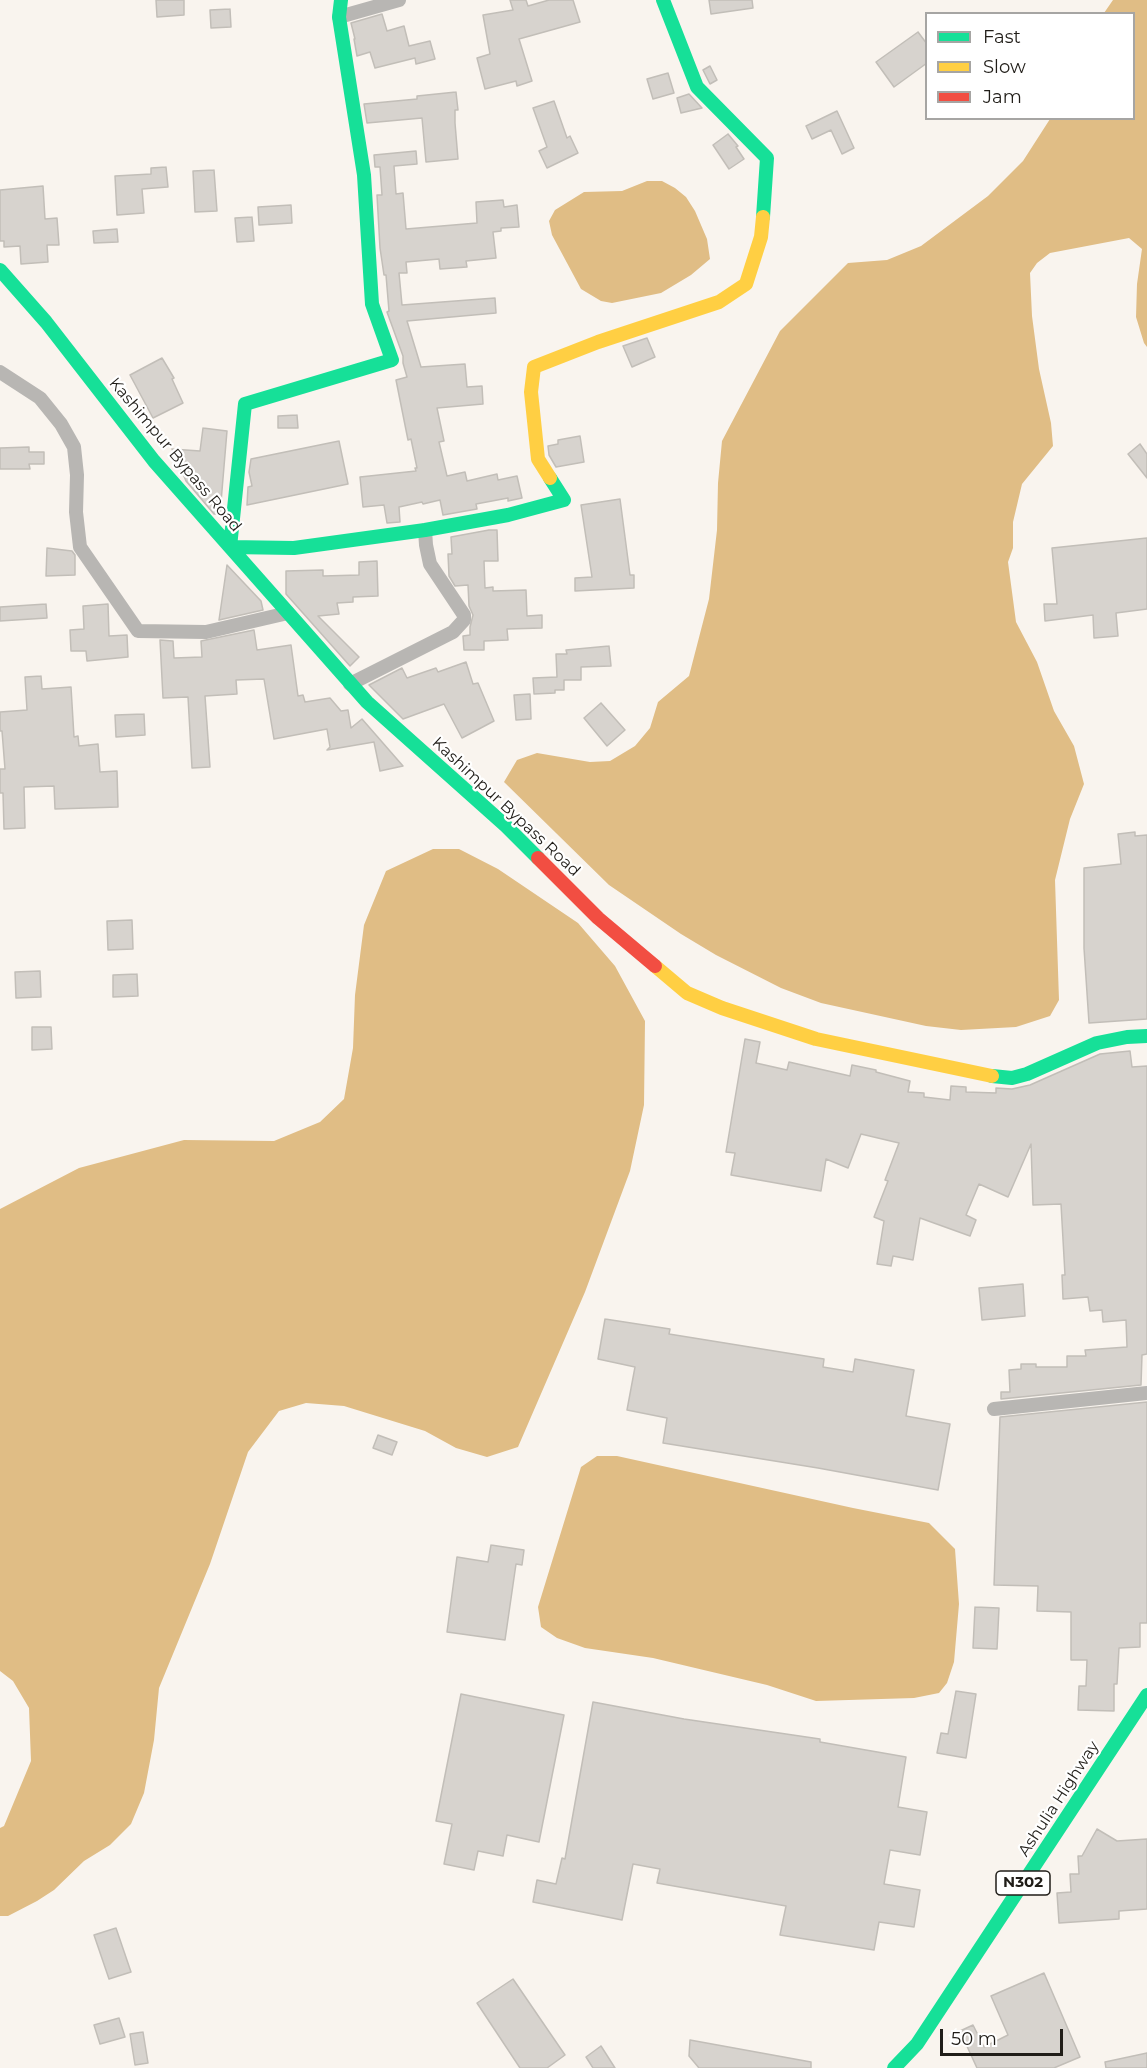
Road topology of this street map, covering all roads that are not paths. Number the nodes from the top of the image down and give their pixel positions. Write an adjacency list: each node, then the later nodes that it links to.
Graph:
1 (341, 0): 4 (main road)
2 (399, 0): 4 (street)
3 (663, 0): 7 (main road)
4 (339, 17): 8 (main road)
5 (0, 270): 8 (main road, Kashimpur Bypass Road)
6 (0, 372): 9 (street)
7 (425, 530): 8 (main road); 10 (street)
8 (230, 547): 9 (main road, Kashimpur Bypass Road)
9 (288, 613): 10 (main road, Kashimpur Bypass Road)
10 (351, 684): 11 (main road, Kashimpur Bypass Road)
11 (1147, 1036)
12 (1147, 1393): 13 (street)
13 (994, 1409)
14 (1147, 1695): 15 (main road, Ashulia Highway / N302)
15 (894, 2068)

